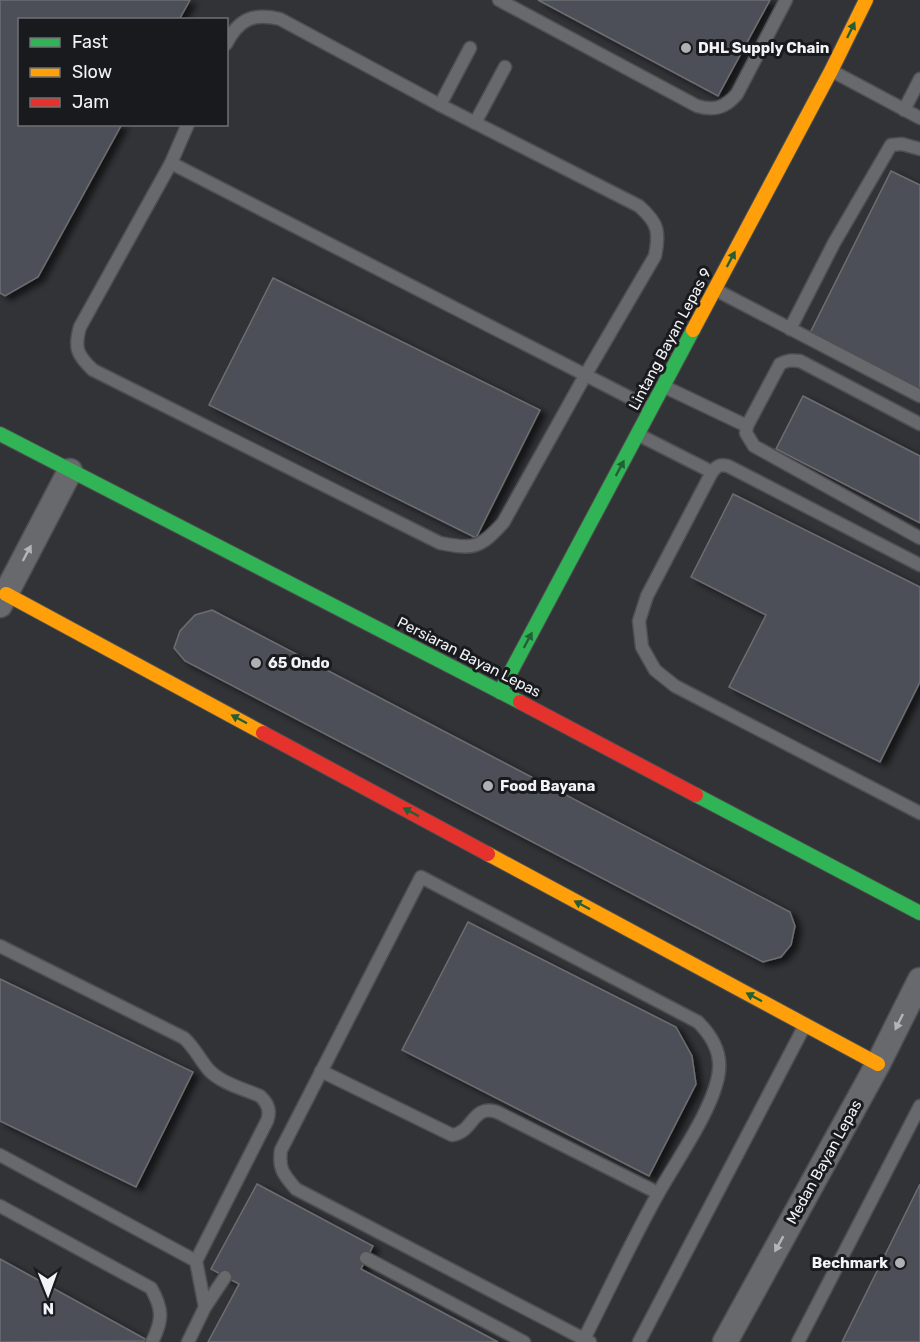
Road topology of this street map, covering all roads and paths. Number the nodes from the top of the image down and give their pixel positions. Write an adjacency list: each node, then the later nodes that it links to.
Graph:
1 (499, 0): 2 (lane)
2 (786, 0)
3 (866, 0): 7 (street, Lintang Bayan Lepas 9, one-way to 3)
4 (228, 40): 9 (lane)
5 (471, 48): 9 (lane)
6 (505, 67): 12 (lane)
7 (831, 71): 10 (lane); 16 (street, Lintang Bayan Lepas 9, one-way to 7)
8 (920, 79): 10 (lane)
9 (440, 105): 12 (lane)
10 (904, 110): 11 (lane)
11 (920, 118)
12 (475, 123): 18 (lane)
13 (187, 126): 15 (lane)
14 (920, 149): 17 (lane)
15 (171, 162): 18 (lane); 18 (lane)
16 (715, 289): 17 (lane); 19 (street, Lintang Bayan Lepas 9)
17 (790, 329): 20 (lane)
18 (586, 374): 21 (lane)
19 (664, 387): 21 (street, Lintang Bayan Lepas 9); 23 (lane)
20 (920, 396)
21 (652, 408): 25 (street, Lintang Bayan Lepas 9)
22 (920, 424): 23 (lane)
23 (747, 426): 28 (lane)
24 (0, 434): 26 (street, Persiaran Bayan Lepas)
25 (638, 434): 27 (lane); 31 (street, Lintang Bayan Lepas 9, one-way to 25)
26 (70, 471): 30 (street, one-way to 26); 31 (street, Persiaran Bayan Lepas)
27 (712, 472): 29 (lane); 32 (lane)
28 (920, 538)
29 (920, 565)
30 (3, 599): 36 (street, one-way to 30)
31 (500, 692): 33 (street, Persiaran Bayan Lepas)
32 (920, 813)
33 (920, 913)
34 (0, 946): 44 (lane)
35 (920, 980): 37 (street, Medan Bayan Lepas, one-way to 37)
36 (805, 1025): 37 (street); 51 (lane)
37 (878, 1064): 52 (street, Medan Bayan Lepas, one-way to 52)
38 (321, 1071): 41 (lane); 41 (lane); 47 (lane)
39 (920, 1106): 53 (lane)
40 (0, 1155): 44 (lane)
41 (658, 1193): 47 (lane)
42 (0, 1206): 48 (lane)
43 (366, 1258): 50 (lane)
44 (195, 1260): 46 (lane)
45 (225, 1277): 46 (lane)
46 (205, 1307): 49 (lane)
47 (587, 1340)
48 (152, 1342)
49 (188, 1342)
50 (524, 1342)
51 (639, 1342)
52 (724, 1342)
53 (798, 1342)

